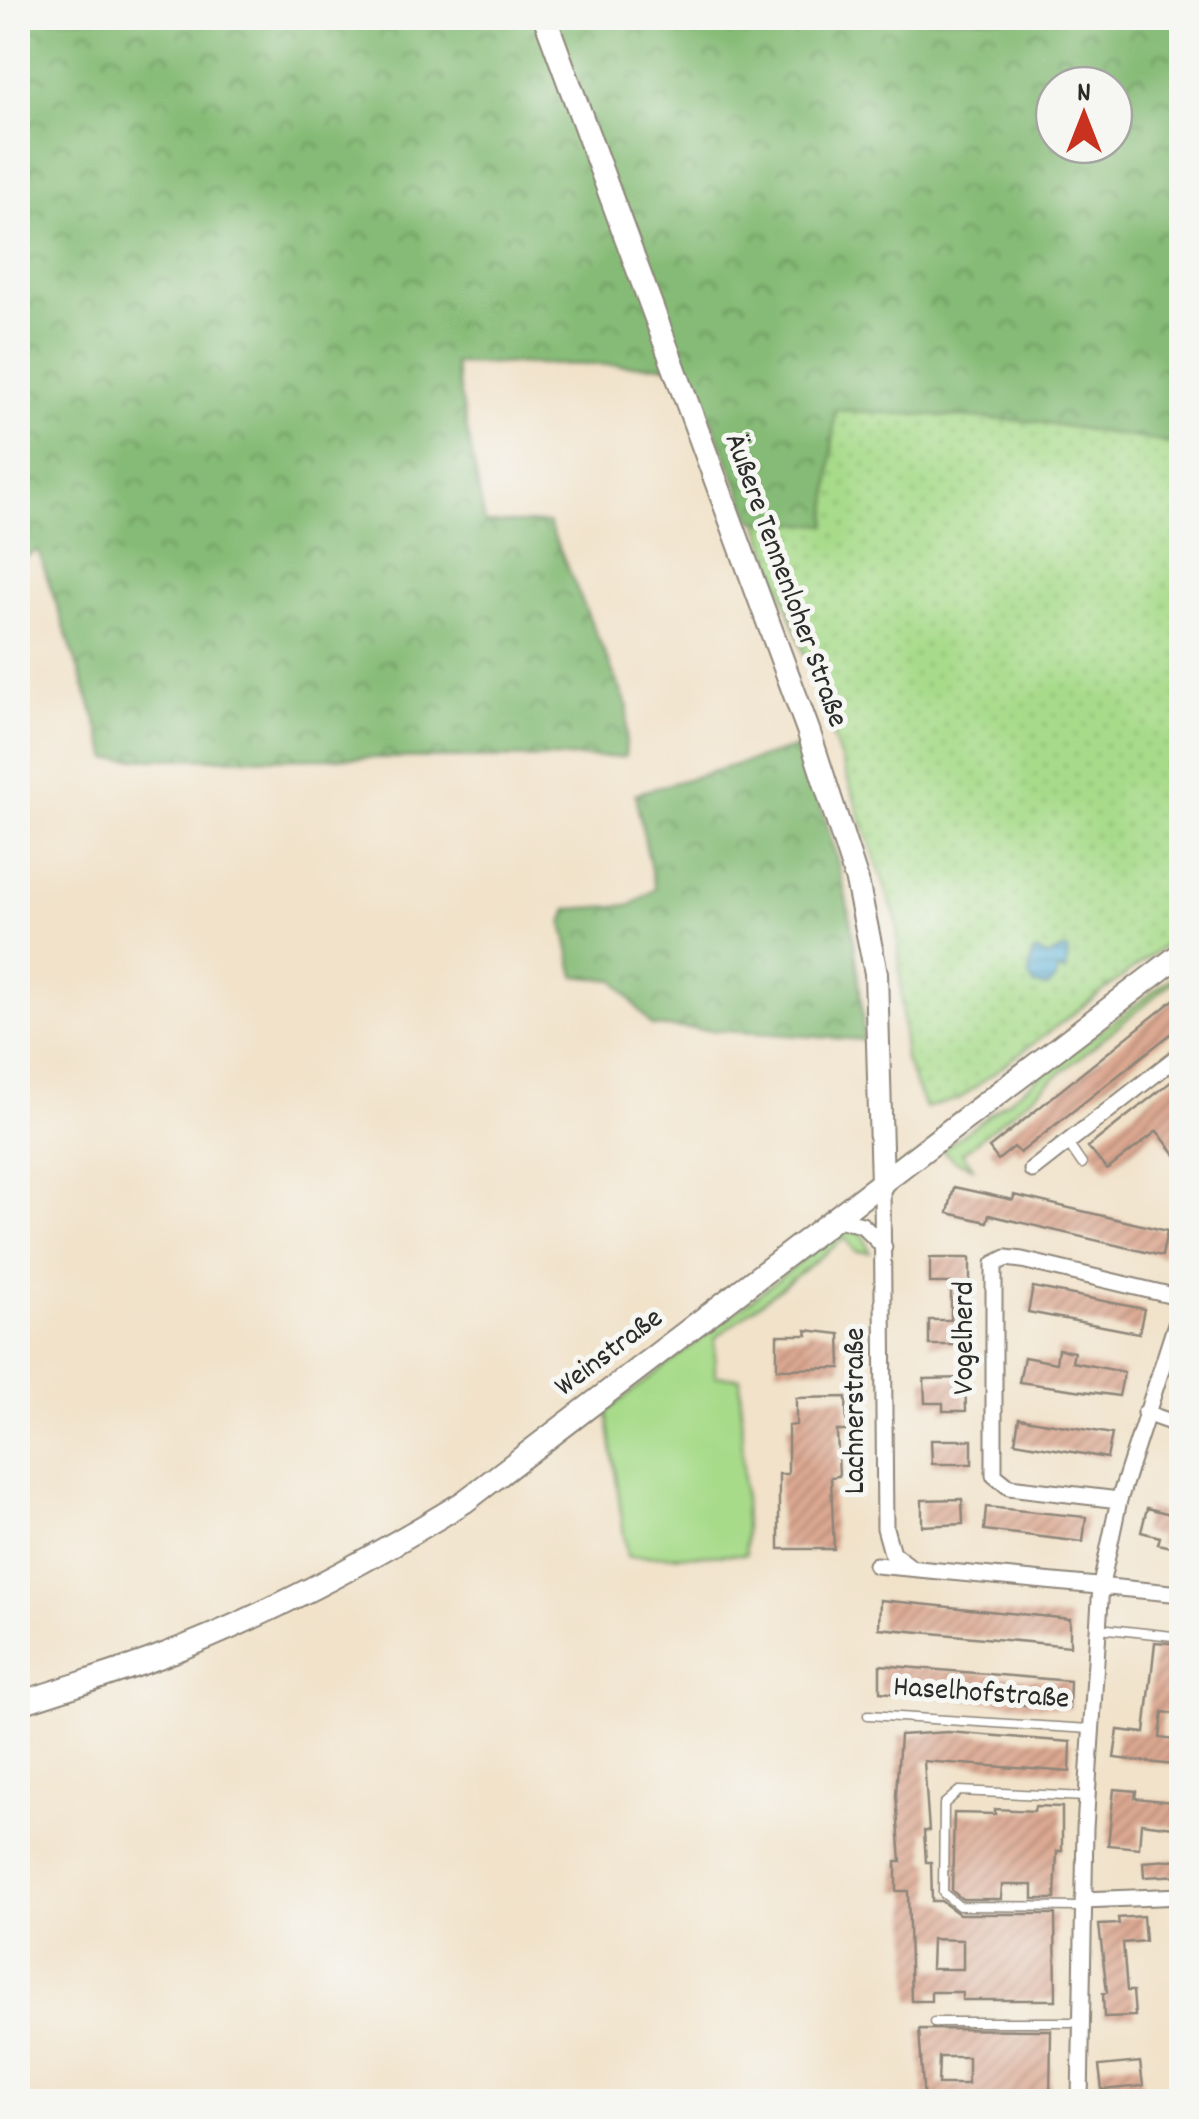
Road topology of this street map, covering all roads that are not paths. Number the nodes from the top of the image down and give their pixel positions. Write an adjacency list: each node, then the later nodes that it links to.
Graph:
1 (544, 18): 7 (main road, Äußere Tennenloher Straße)
2 (1182, 953): 7 (main road, Weinstraße)
3 (1182, 1053): 4 (street)
4 (1068, 1142): 5 (lane); 6 (street)
5 (1082, 1164)
6 (1032, 1170)
7 (882, 1184): 8 (main road, Weinstraße); 9 (street, Lachnerstraße)
8 (837, 1219): 9 (street); 21 (main road, Weinstraße)
9 (884, 1247): 16 (street, Lachnerstraße)
10 (1182, 1298): 14 (street, Vogelherd)
11 (1182, 1305): 12 (street)
12 (1145, 1414): 13 (street); 14 (street)
13 (1182, 1426)
14 (1119, 1500): 17 (street)
15 (876, 1566): 16 (street)
16 (908, 1566): 17 (street)
17 (1101, 1585): 18 (street); 19 (street, Haselhofstraße)
18 (1182, 1594)
19 (1098, 1628): 20 (lane); 23 (street, Haselhofstraße)
20 (1182, 1637)
21 (18, 1704)
22 (868, 1715): 23 (lane, Haselhofstraße)
23 (1090, 1729): 24 (street, Haselhofstraße)
24 (1086, 1797): 26 (street, Haselhofstraße); 26 (lane)
25 (1182, 1896): 26 (street)
26 (1083, 1903): 28 (street, Haselhofstraße)
27 (934, 2022): 28 (lane)
28 (1081, 2022): 29 (street, Haselhofstraße)
29 (1080, 2102)

